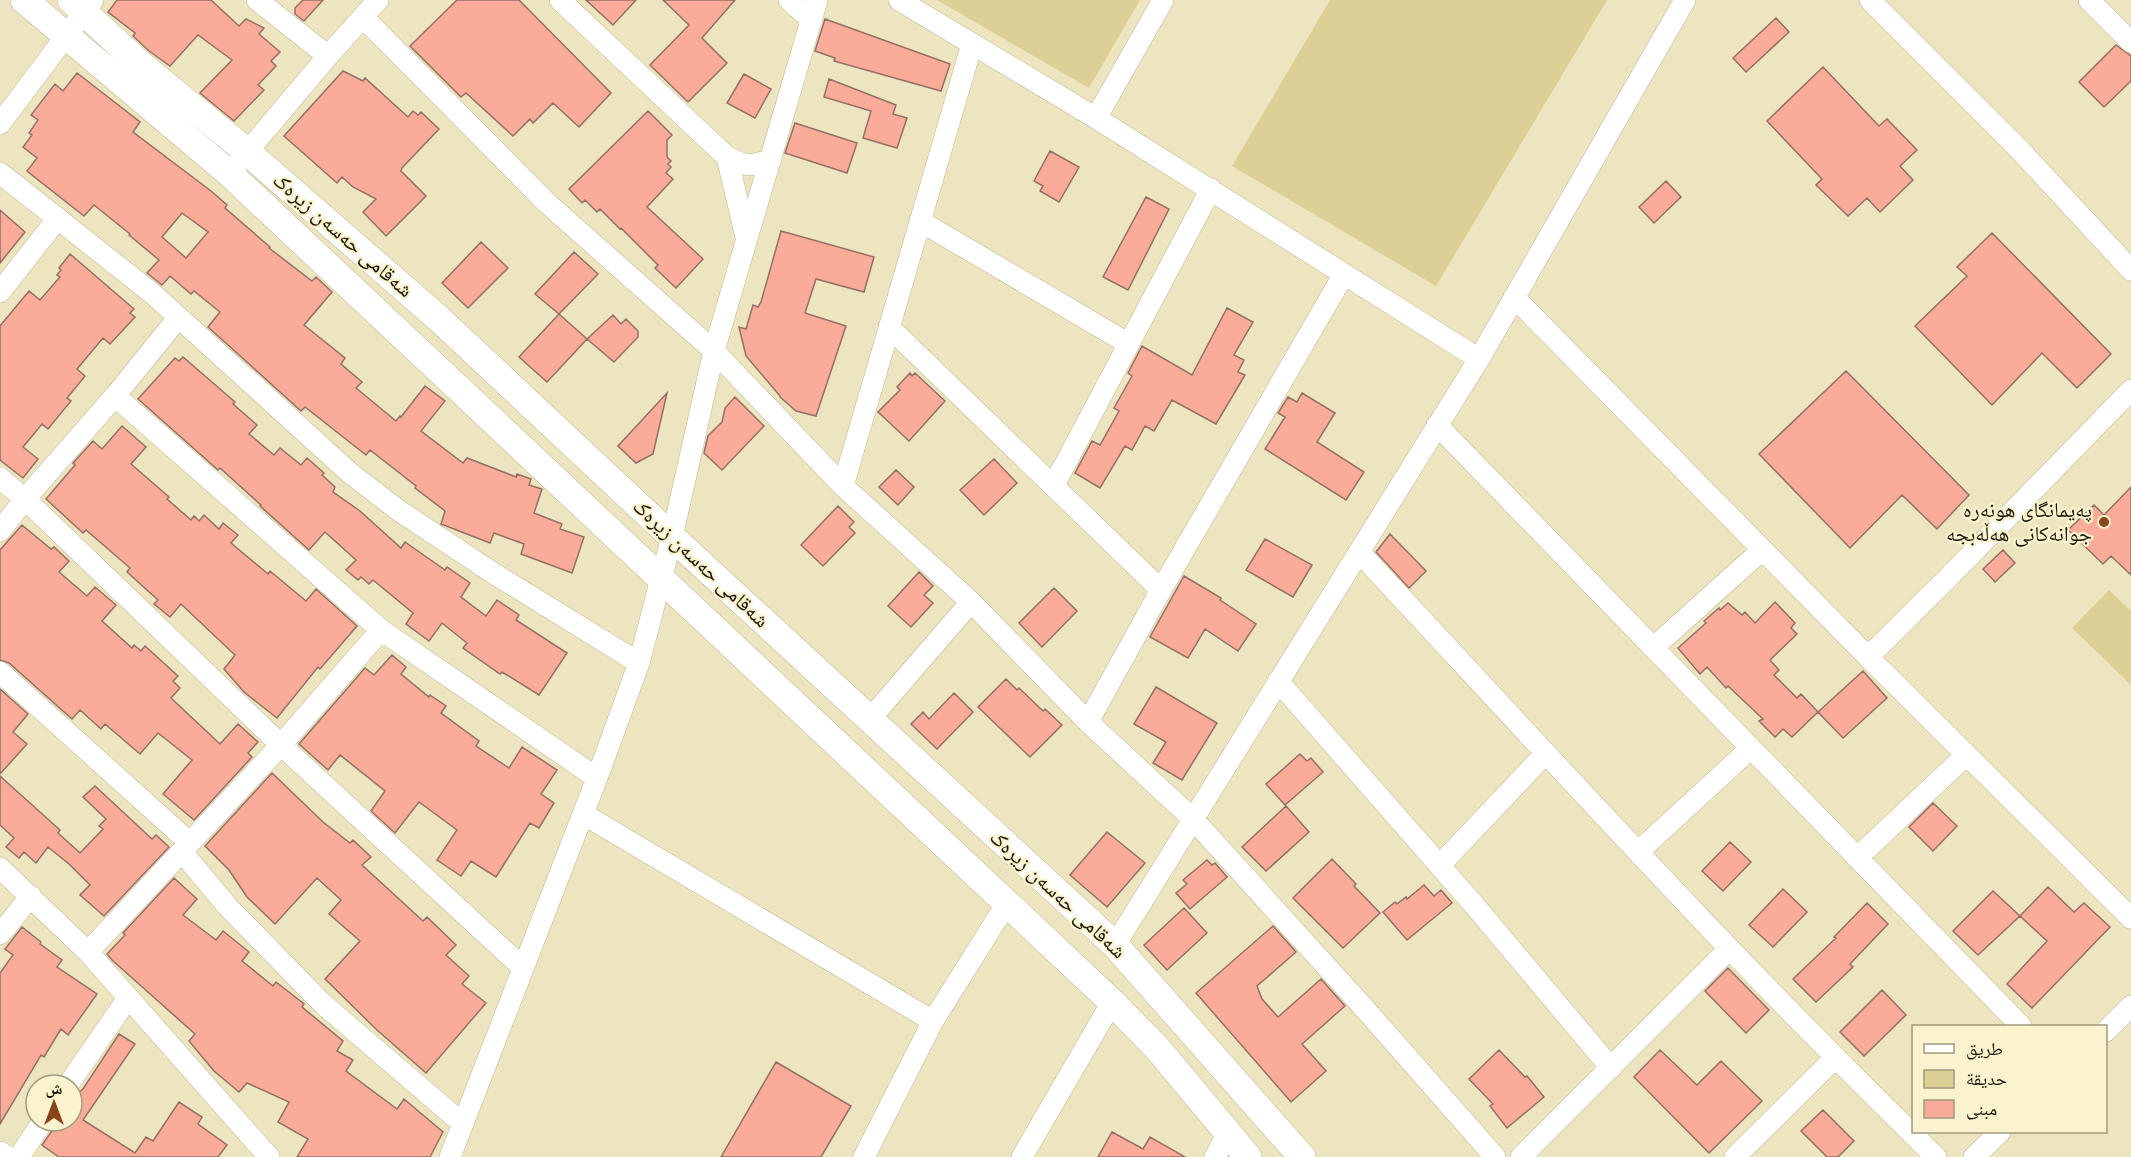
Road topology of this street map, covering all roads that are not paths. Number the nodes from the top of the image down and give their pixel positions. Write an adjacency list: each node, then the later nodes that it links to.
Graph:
1 (24, 0): 14 (main road, شەقامی حەسەن زیرەک)
2 (257, 0): 17 (street)
3 (378, 0): 13 (street)
4 (560, 0): 21 (street)
5 (789, 0): 12 (street)
6 (899, 0): 16 (street)
7 (1163, 0): 18 (street)
8 (1685, 0): 32 (street)
9 (1870, 0): 29 (street)
10 (2089, 0): 15 (street)
11 (82, 4): 14 (street); 20 (main road, شەقامی حەسەن زیرەک)
12 (814, 10): 22 (street)
13 (363, 17): 17 (street); 36 (street)
14 (67, 34): 19 (street); 24 (main road, شەقامی حەسەن زیرەک)
15 (2131, 42)
16 (972, 44): 18 (street); 27 (street)
17 (328, 56): 20 (street)
18 (1096, 118): 25 (street)
19 (0, 124)
20 (246, 151): 24 (street); 46 (main road, شەقامی حەسەن زیرەک)
21 (727, 157): 22 (street); 28 (street)
22 (771, 160): 28 (street)
23 (0, 172): 26 (street)
24 (230, 174): 49 (main road, شەقامی حەسەن زیرەک)
25 (1211, 189): 30 (street); 35 (street)
26 (58, 218): 31 (street); 33 (street)
27 (920, 221): 34 (street); 35 (street)
28 (746, 239): 36 (street)
29 (2131, 270)
30 (1344, 274): 37 (street); 50 (street)
31 (0, 292)
32 (1514, 297): 37 (street); 47 (street)
33 (178, 318): 39 (street); 55 (street)
34 (889, 327): 42 (street); 43 (street)
35 (1129, 344): 42 (street)
36 (714, 351): 43 (street); 46 (street)
37 (1479, 359): 40 (street)
38 (2131, 390): 54 (street)
39 (115, 396): 44 (street); 52 (street)
40 (1437, 425): 48 (street); 53 (street)
41 (0, 478): 44 (street)
42 (1054, 485): 50 (street)
43 (843, 486): 51 (street)
44 (25, 499): 45 (street); 60 (street)
45 (0, 531)
46 (672, 537): 49 (street); 58 (main road, شەقامی حەسەن زیرەک)
47 (1762, 550): 53 (street); 54 (street)
48 (1359, 552): 57 (street); 62 (street)
49 (660, 579): 55 (street); 73 (main road, شەقامی حەسەن زیرەک)
50 (1161, 590): 59 (street)
51 (970, 602): 58 (street); 59 (street)
52 (381, 630): 60 (street); 64 (street)
53 (1653, 648): 61 (street)
54 (1868, 657): 63 (street)
55 (639, 663): 64 (street)
56 (0, 672): 67 (street)
57 (1278, 681): 66 (street); 70 (street)
58 (870, 719): 76 (main road, شەقامی حەسەن زیرەک)
59 (1088, 722): 66 (street)
60 (281, 745): 67 (street); 79 (street)
61 (1750, 748): 68 (street); 69 (street)
62 (1546, 753): 68 (street); 70 (street)
63 (1966, 754): 69 (street); 74 (street)
64 (597, 778): 65 (street)
65 (583, 814): 79 (street); 83 (street)
66 (1193, 819): 76 (street); 103 (street)
67 (186, 848): 78 (street); 89 (street)
68 (1638, 852): 77 (street)
69 (1857, 858): 84 (street)
70 (1440, 866): 87 (street)
71 (0, 868): 72 (street)
72 (31, 896): 75 (street); 78 (street)
73 (1007, 903): 81 (main road, شەقامی حەسەن زیرەک); 83 (street)
74 (2131, 918)
75 (0, 934)
76 (1115, 945): 102 (main road, شەقامی حەسەن زیرەک)
77 (1729, 949): 86 (street); 87 (street)
78 (88, 952): 80 (street)
79 (523, 968): 89 (street)
80 (128, 998): 88 (street); 96 (street)
81 (1112, 1002): 91 (main road, شەقامی حەسەن زیرەک); 99 (street)
82 (2131, 1006): 85 (street)
83 (933, 1021): 98 (street)
84 (2020, 1025)
85 (2107, 1030)
86 (1834, 1059): 105 (street); 106 (street)
87 (1611, 1068): 104 (street)
88 (76, 1073)
89 (463, 1124): 97 (street)
90 (35, 1133): 95 (street)
91 (1228, 1133): 100 (street); 101 (main road, شەقامی حەسەن زیرەک)
92 (1998, 1133): 107 (street)
93 (0, 1152): 94 (street)
94 (8, 1157)
95 (19, 1157)
96 (269, 1157)
97 (450, 1157)
98 (864, 1157)
99 (1022, 1157)
100 (1215, 1157)
101 (1248, 1157)
102 (1302, 1157)
103 (1495, 1157)
104 (1521, 1157)
105 (1735, 1157)
106 (1936, 1157)
107 (1974, 1157)

